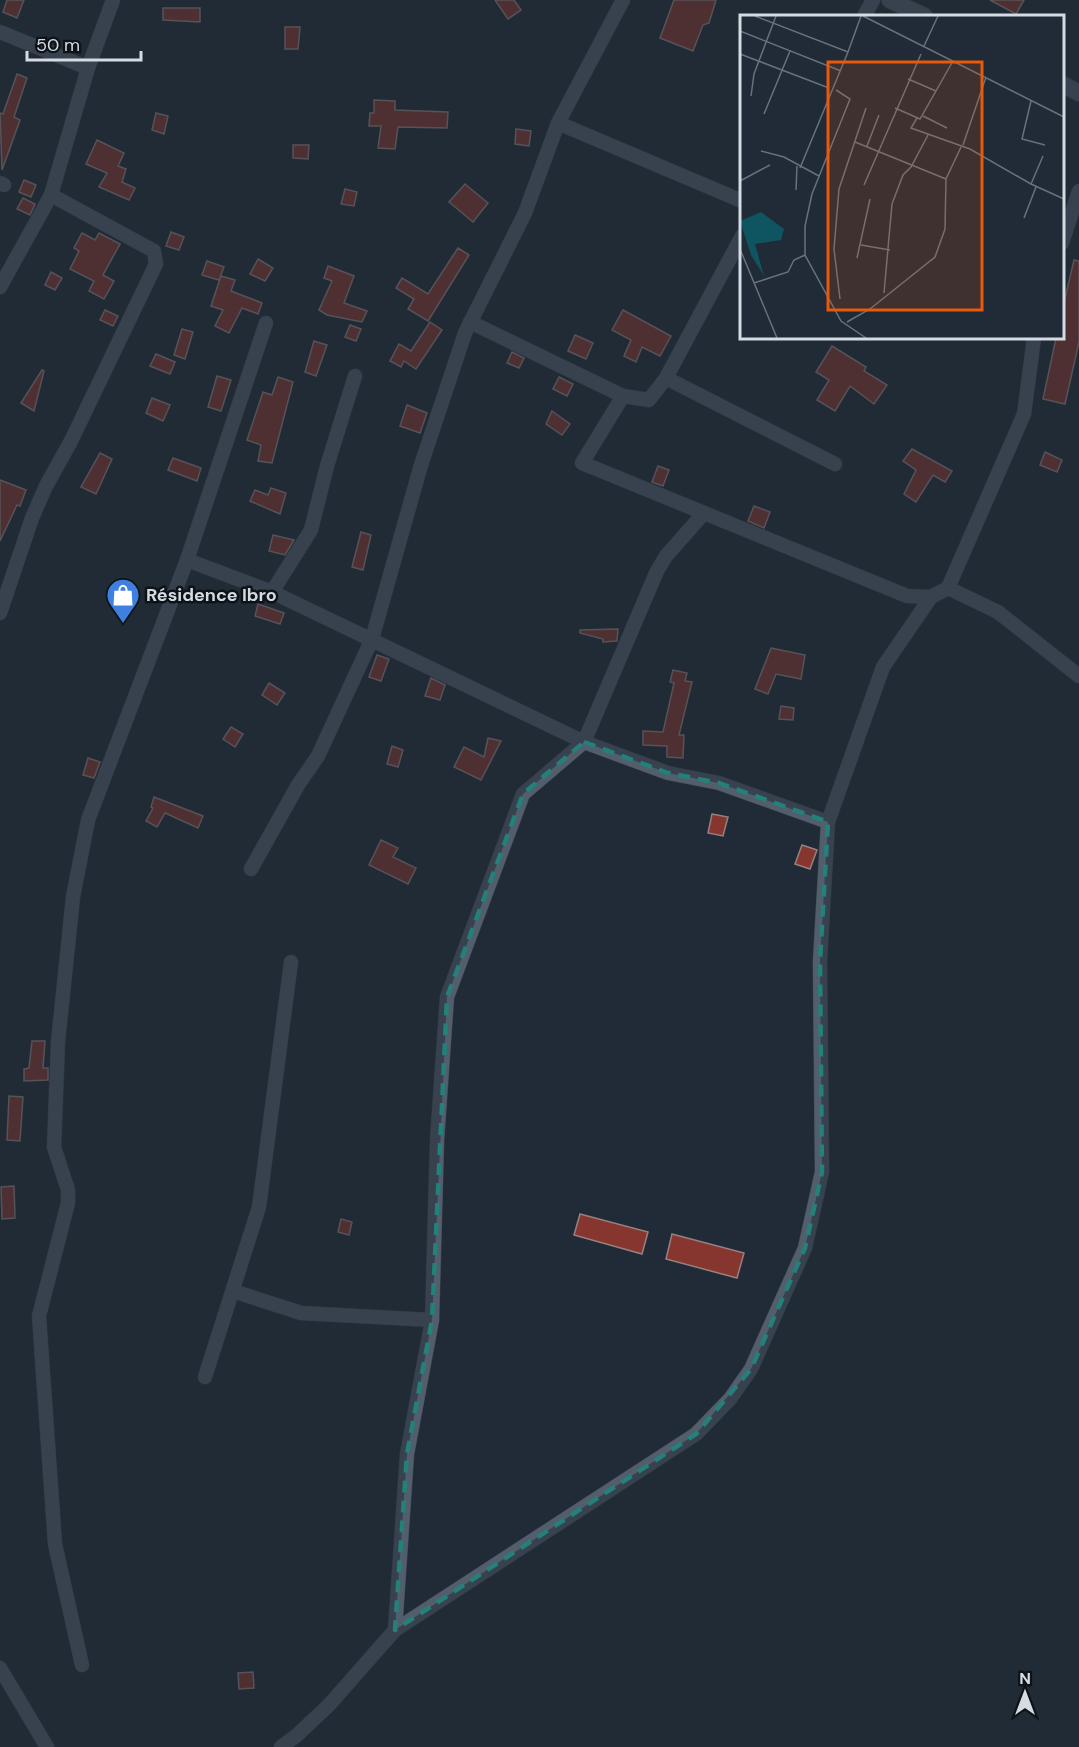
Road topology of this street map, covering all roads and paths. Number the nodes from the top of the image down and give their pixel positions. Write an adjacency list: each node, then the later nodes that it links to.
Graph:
1 (113, 0): 8 (street)
2 (622, 0): 11 (street)
3 (873, 0): 5 (street)
4 (890, 0): 6 (main road)
5 (865, 15)
6 (922, 15)
7 (0, 32): 8 (street)
8 (88, 68): 13 (street)
9 (1064, 85): 10 (main road)
10 (1079, 93)
11 (558, 123): 14 (street); 18 (street)
12 (1079, 191): 15 (street)
13 (51, 195): 17 (street); 30 (street)
14 (740, 201)
15 (1064, 237)
16 (740, 238): 22 (street)
17 (0, 287)
18 (470, 322): 23 (street); 31 (street)
19 (266, 324): 26 (street)
20 (1034, 339): 27 (street)
21 (355, 376): 28 (street)
22 (666, 378): 23 (street); 24 (street)
23 (623, 396): 25 (street)
24 (835, 464)
25 (704, 513): 29 (street); 33 (street)
26 (187, 560): 28 (street); 41 (street)
27 (948, 588): 29 (street); 32 (street)
28 (272, 592): 31 (street)
29 (931, 597): 34 (street)
30 (0, 613)
31 (372, 639): 33 (street); 35 (street)
32 (1079, 676)
33 (584, 742): 34 (street); 38 (street)
34 (828, 822): 40 (street)
35 (251, 869)
36 (291, 962): 37 (street)
37 (233, 1291): 38 (street); 39 (street)
38 (432, 1320): 40 (street)
39 (205, 1377)
40 (395, 1630): 44 (street)
41 (82, 1665)
42 (0, 1668): 43 (street)
43 (47, 1747)
44 (281, 1747)

